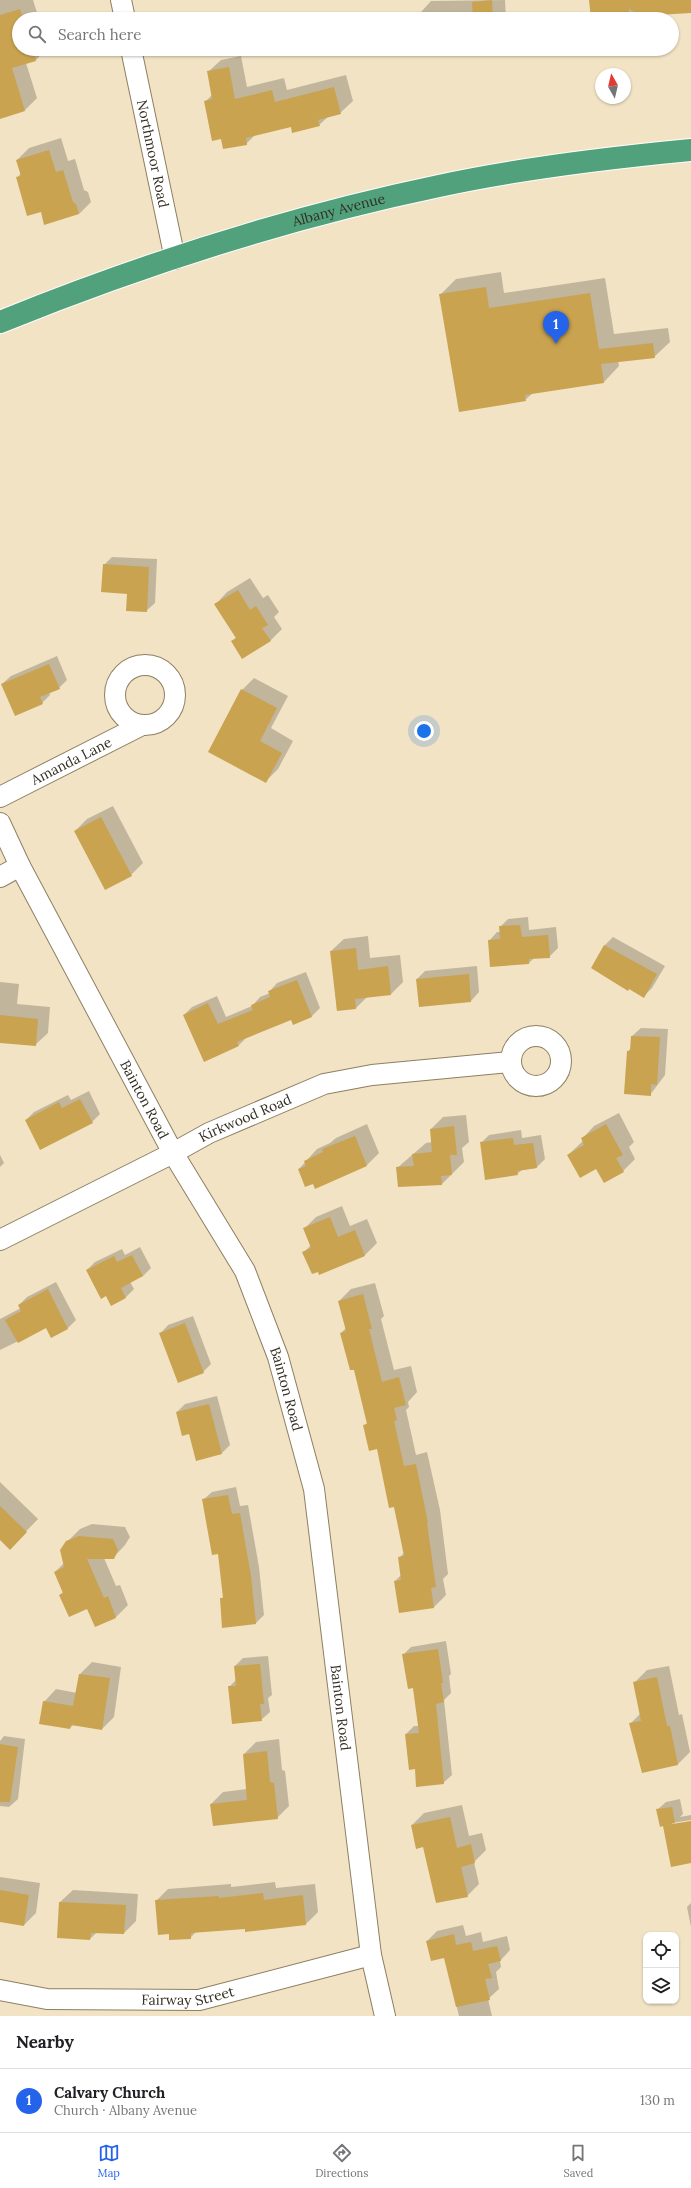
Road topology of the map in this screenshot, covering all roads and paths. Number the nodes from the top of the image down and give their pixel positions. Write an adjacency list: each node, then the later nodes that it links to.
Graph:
1 (121, 0): 2 (street)
2 (124, 12)
3 (132, 56): 5 (street, Northmoor Road)
4 (691, 150): 5 (highway, Albany Avenue)
5 (175, 259): 6 (highway, Albany Avenue)
6 (0, 322)
7 (142, 725): 8 (street, Amanda Lane)
8 (0, 797)
9 (0, 823): 10 (street, Bainton Road)
10 (20, 866): 11 (street); 13 (street, Bainton Road)
11 (0, 877)
12 (510, 1062): 13 (street, Kirkwood Road)
13 (173, 1153): 14 (street, Kirkwood Road); 15 (street, Bainton Road)
14 (0, 1240)
15 (371, 1955): 16 (street, Fairway Street); 17 (street, Bainton Road)
16 (0, 1990)
17 (385, 2016)

